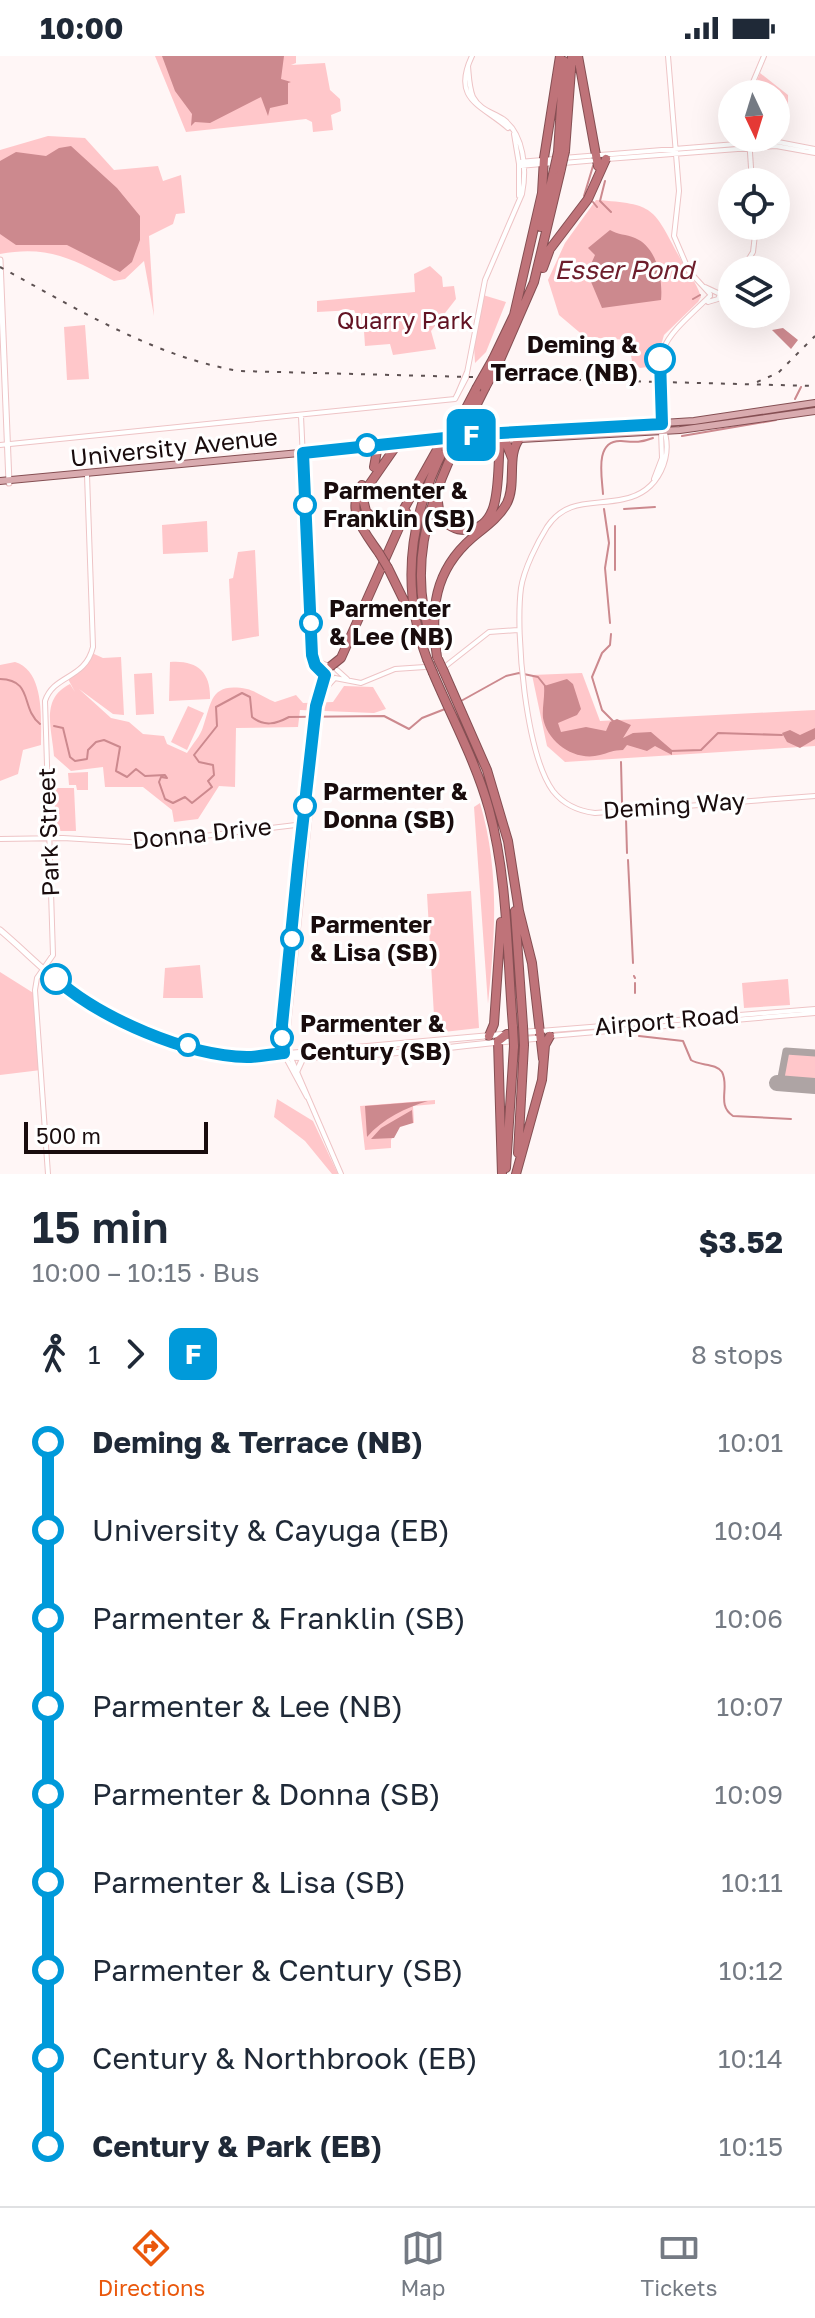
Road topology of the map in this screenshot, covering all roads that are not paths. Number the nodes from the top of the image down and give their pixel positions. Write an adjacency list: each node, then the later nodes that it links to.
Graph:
1 (472, 56): 13 (street)
2 (562, 56): 9 (highway); 14 (highway)
3 (575, 56): 9 (highway); 12 (highway)
4 (668, 56): 10 (street)
5 (764, 56): 6 (street)
6 (754, 80)
7 (790, 144): 11 (street)
8 (718, 146): 10 (street)
9 (561, 151): 15 (highway, bridge)
10 (675, 151): 12 (street); 17 (street)
11 (815, 151)
12 (601, 155): 14 (street); 21 (highway)
13 (523, 164): 14 (highway); 14 (street); 27 (street)
14 (544, 166): 22 (highway)
15 (558, 169): 21 (highway); 22 (highway)
16 (0, 260): 32 (main road)
17 (703, 286): 19 (street); 20 (street)
18 (718, 291): 19 (street, Deming Way)
19 (714, 294): 20 (street, Deming Way)
20 (703, 304): 28 (street, Deming Way)
21 (525, 305): 23 (highway)
22 (514, 315): 23 (highway)
23 (497, 359): 24 (highway, bridge)
24 (480, 388): 29 (highway); 29 (highway)
25 (815, 403): 28 (main road, University Avenue)
26 (815, 411): 28 (main road, University Avenue)
27 (301, 416): 32 (street); 36 (street)
28 (663, 429): 30 (main road, University Avenue); 31 (main road, University Avenue); 43 (street, Deming Way)
29 (456, 431): 33 (highway, bridge); 38 (highway, bridge)
30 (502, 437): 31 (main road, University Avenue); 34 (main road, University Avenue); 35 (main road, University Avenue); 37 (highway); 38 (highway)
31 (520, 438): 37 (highway)
32 (4, 445): 40 (main road)
33 (442, 448): 42 (highway); 44 (highway)
34 (394, 449): 35 (highway); 35 (main road, University Avenue)
35 (378, 451): 36 (main road, University Avenue); 42 (highway); 44 (highway, bridge)
36 (303, 453): 39 (main road, University Avenue); 45 (street)
37 (513, 461): 46 (highway)
38 (446, 467): 46 (highway)
39 (87, 475): 40 (main road, University Avenue); 57 (street, Park Street)
40 (9, 483): 41 (main road, University Avenue)
41 (0, 484)
42 (410, 500): 48 (highway)
43 (518, 630): 49 (street); 54 (street, Deming Way)
44 (420, 639): 47 (highway)
45 (312, 644): 48 (street); 50 (street)
46 (438, 658): 49 (highway, bridge)
47 (426, 663): 52 (street); 59 (highway, bridge)
48 (332, 667): 50 (street); 51 (street); 52 (street)
49 (446, 668): 56 (highway)
50 (325, 674): 51 (street); 53 (street)
51 (334, 678): 52 (street); 53 (street)
52 (367, 681)
53 (317, 714): 55 (street)
54 (815, 796)
55 (306, 823): 57 (street, Donna Drive); 65 (street)
56 (505, 829): 63 (highway); 64 (highway)
57 (49, 838): 58 (street, Donna Drive); 61 (street, Park Street)
58 (0, 839)
59 (502, 877): 64 (highway); 64 (highway)
60 (0, 930): 61 (main road)
61 (45, 969): 65 (main road); 69 (street, Park Street)
62 (815, 1011): 63 (street, Airport Road); 63 (street, Airport Road)
63 (544, 1035): 64 (main road, Airport Road); 72 (highway)
64 (509, 1037): 65 (main road); 66 (main road); 71 (highway); 71 (highway); 72 (highway)
65 (288, 1056): 66 (main road); 67 (street); 68 (street)
66 (303, 1057): 67 (main road)
67 (297, 1071): 68 (street)
68 (307, 1097): 70 (street)
69 (48, 1174)
70 (341, 1174)
71 (504, 1174)
72 (516, 1174)

